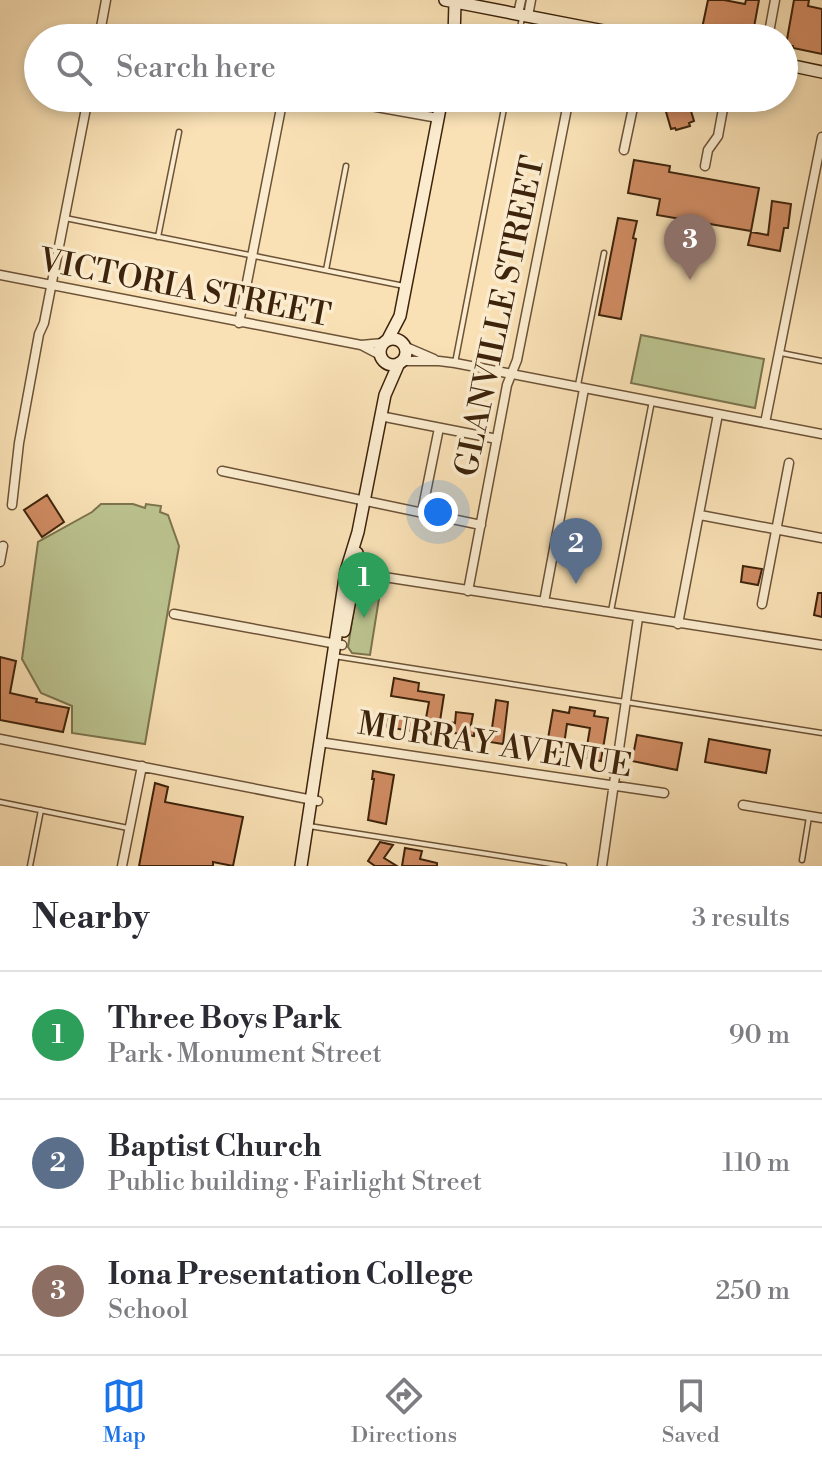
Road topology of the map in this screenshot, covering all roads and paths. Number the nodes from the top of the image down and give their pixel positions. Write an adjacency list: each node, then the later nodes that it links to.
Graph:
1 (106, 0): 8 (street)
2 (521, 0): 7 (street)
3 (531, 0): 7 (street)
4 (775, 0): 13 (street)
5 (450, 1): 6 (street); 9 (street)
6 (471, 5): 7 (street); 10 (street)
7 (523, 15): 11 (lane); 12 (street)
8 (102, 24)
9 (452, 24)
10 (461, 24)
11 (521, 24)
12 (554, 24)
13 (771, 24)
14 (798, 67): 15 (street)
15 (822, 72)
16 (85, 112): 30 (street)
17 (280, 112): 33 (street)
18 (404, 112): 24 (street)
19 (439, 112): 24 (street)
20 (503, 112): 46 (lane)
21 (566, 112): 47 (street, GLANVILLE STREET)
22 (632, 112): 27 (street)
23 (722, 112): 29 (street)
24 (438, 118): 37 (street)
25 (179, 132): 31 (lane)
26 (821, 143): 42 (street)
27 (624, 150)
28 (346, 166): 34 (lane)
29 (705, 166)
30 (65, 218): 31 (lane); 36 (street)
31 (158, 237): 33 (lane)
32 (604, 253): 48 (lane)
33 (252, 256): 34 (lane); 39 (street)
34 (326, 270): 37 (lane)
35 (0, 275): 36 (street, VICTORIA STREET)
36 (51, 286): 39 (street, VICTORIA STREET); 60 (street)
37 (406, 287): 38 (street)
38 (400, 316): 40 (street); 41 (street)
39 (239, 323): 41 (street, VICTORIA STREET)
40 (404, 345): 41 (street); 43 (street); 45 (street)
41 (383, 350): 45 (street); 49 (street)
42 (778, 353): 44 (lane); 53 (street)
43 (439, 361): 45 (street); 46 (street)
44 (822, 361)
45 (401, 362): 49 (street)
46 (455, 363): 47 (street)
47 (512, 374): 48 (street); 56 (street, GLANVILLE STREET)
48 (581, 388): 50 (street); 70 (street)
49 (385, 395): 52 (street)
50 (652, 401): 51 (street); 72 (lane)
51 (718, 414): 53 (street); 62 (street)
52 (380, 416): 54 (street); 59 (street)
53 (765, 423): 55 (street)
54 (439, 428): 56 (street); 61 (street)
55 (822, 434)
56 (497, 439): 63 (street, GLANVILLE STREET)
57 (789, 463): 64 (street)
58 (222, 471): 59 (street)
59 (365, 500): 61 (street); 68 (street)
60 (12, 505)
61 (422, 512): 63 (street)
62 (700, 515): 64 (street); 75 (street)
63 (481, 525): 69 (street, GLANVILLE STREET)
64 (776, 529): 65 (street); 71 (street)
65 (822, 538)
66 (3, 546): 67 (street)
67 (0, 562)
68 (351, 572): 69 (street); 77 (street)
69 (468, 591): 70 (street)
70 (544, 602): 72 (street)
71 (762, 604)
72 (611, 613): 74 (street)
73 (174, 614): 77 (street)
74 (638, 618): 75 (street); 78 (street)
75 (678, 624): 76 (street)
76 (822, 645)
77 (338, 650): 78 (lane); 81 (street)
78 (625, 702): 79 (lane); 83 (street)
79 (822, 733)
80 (0, 739): 82 (street)
81 (322, 742): 83 (street, MURRAY AVENUE); 85 (street)
82 (142, 766): 85 (street); 92 (street)
83 (613, 787): 84 (street, MURRAY AVENUE); 98 (street)
84 (664, 793)
85 (314, 800): 91 (street)
86 (0, 802): 88 (lane)
87 (743, 805): 89 (street)
88 (41, 810): 92 (lane); 94 (lane)
89 (809, 817): 90 (street); 93 (lane)
90 (822, 818)
91 (310, 826): 96 (street); 97 (lane)
92 (130, 828): 95 (street)
93 (802, 860)
94 (30, 866)
95 (122, 866)
96 (304, 866)
97 (564, 866)
98 (602, 866)

